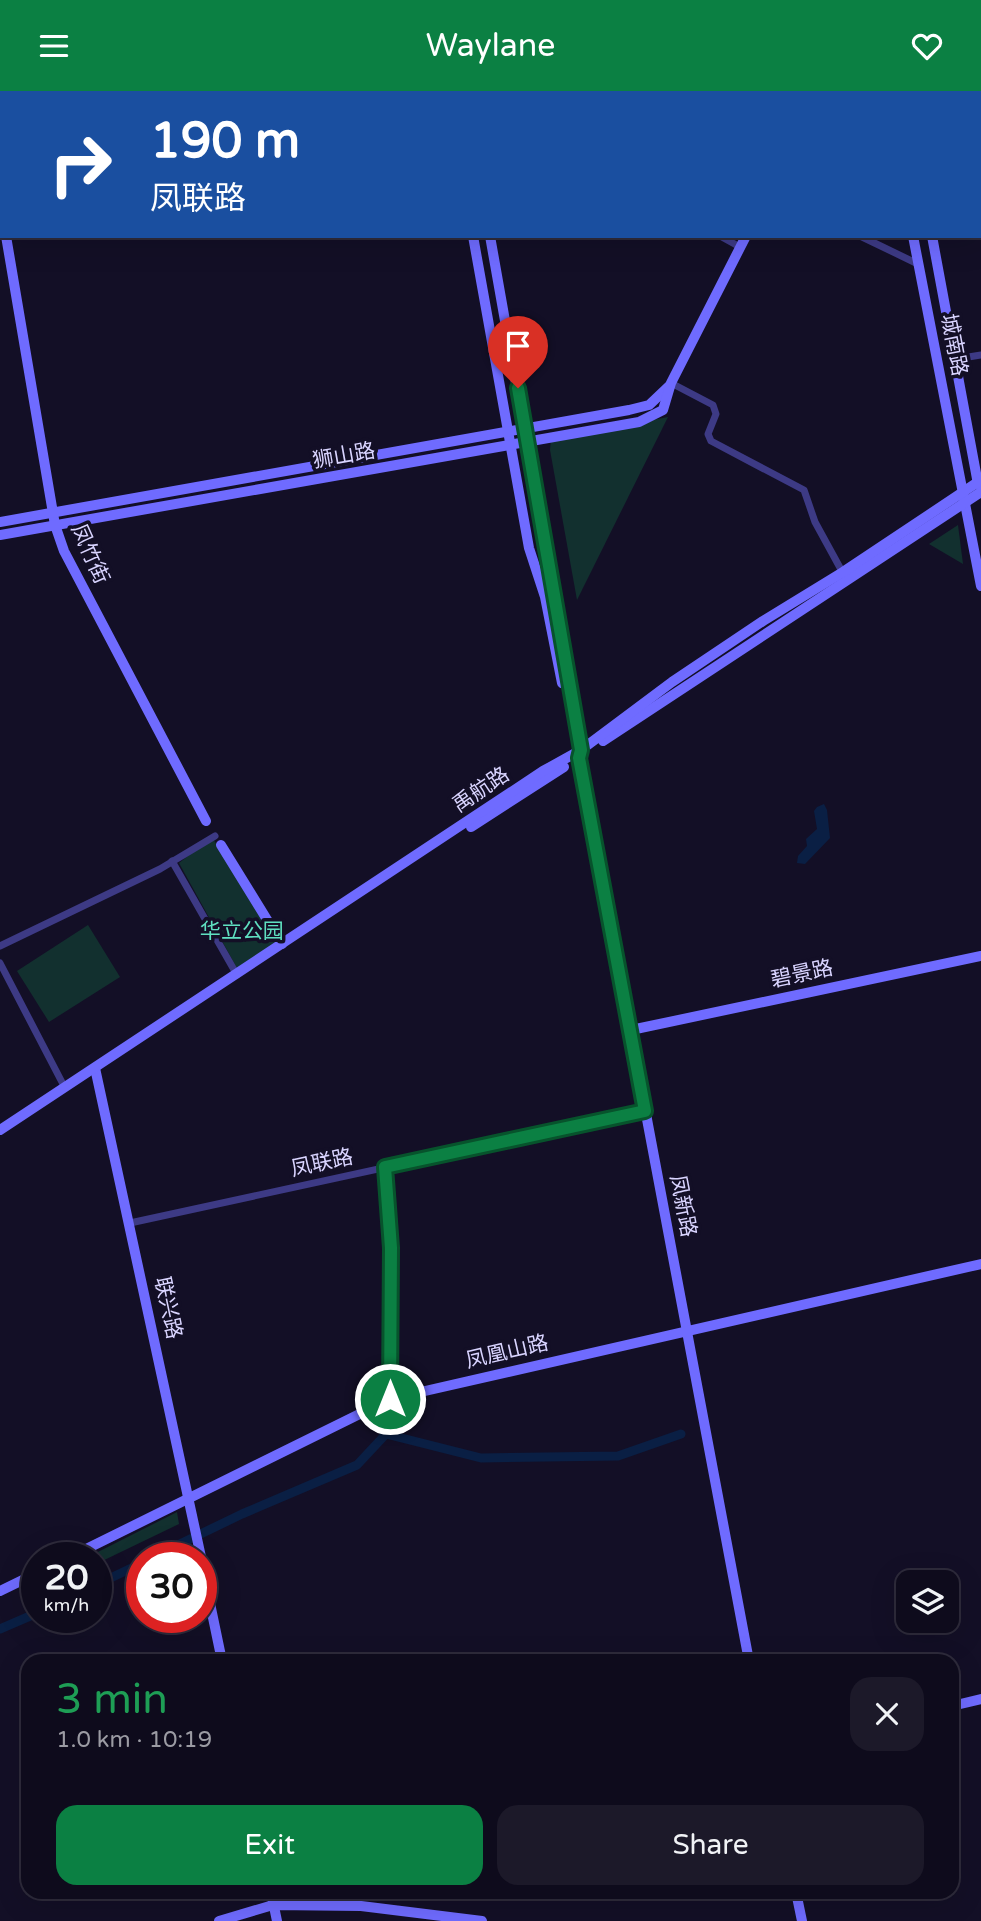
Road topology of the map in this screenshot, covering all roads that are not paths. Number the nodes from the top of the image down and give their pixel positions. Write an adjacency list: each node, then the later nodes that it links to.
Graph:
1 (6, 238): 21 (main road, 凤竹街)
2 (473, 238): 15 (main road, 凤新路)
3 (489, 238): 14 (main road, 凤新路)
4 (724, 238): 9 (street)
5 (745, 238): 9 (main road, 狮山路)
6 (864, 238): 10 (street)
7 (913, 238): 10 (main road, 城南路)
8 (932, 238): 12 (main road, 城南路)
9 (740, 247): 13 (main road, 狮山路)
10 (918, 264): 19 (main road, 城南路)
11 (981, 355): 12 (street)
12 (956, 359): 18 (main road, 城南路)
13 (671, 383): 14 (main road, 狮山路); 16 (main road, 狮山路); 25 (street)
14 (525, 428): 15 (main road, 狮山路); 16 (main road, 凤新路)
15 (509, 432): 17 (main road, 凤新路); 21 (main road, 狮山路)
16 (527, 442): 17 (main road, 狮山路); 27 (main road, 凤新路)
17 (510, 446): 23 (main road, 狮山路); 27 (main road, 凤新路)
18 (980, 489): 19 (main road, 禹航路); 20 (main road, 禹航路)
19 (963, 491): 20 (main road, 城南路); 25 (main road, 禹航路)
20 (965, 502): 25 (main road, 禹航路); 26 (main road, 城南路)
21 (54, 513): 22 (main road, 狮山路); 23 (main road, 凤竹街)
22 (0, 523)
23 (55, 525): 24 (main road, 狮山路); 28 (main road, 凤竹街)
24 (0, 535)
25 (845, 577): 27 (main road, 禹航路)
26 (981, 586)
27 (578, 753): 31 (main road, 禹航路); 36 (main road, 凤新路); 37 (main road, 禹航路)
28 (206, 821): 29 (street)
29 (218, 841): 30 (street); 31 (main road)
30 (172, 861): 32 (street); 35 (street)
31 (282, 944): 35 (main road, 禹航路)
32 (0, 946)
33 (981, 956): 36 (main road, 碧景路)
34 (0, 963): 38 (street)
35 (237, 975): 37 (main road, 禹航路)
36 (631, 1030): 39 (main road, 凤新路)
37 (96, 1071): 38 (main road, 禹航路); 41 (main road, 禹航路); 43 (main road, 联兴路)
38 (65, 1088): 40 (main road, 禹航路)
39 (645, 1111): 42 (street, 凤联路); 45 (main road, 凤新路)
40 (0, 1130)
41 (0, 1137)
42 (385, 1167): 43 (street, 凤联路); 46 (street)
43 (130, 1223): 47 (main road, 联兴路)
44 (981, 1264): 45 (main road, 凤凰山路)
45 (686, 1330): 46 (main road, 凤凰山路); 54 (main road, 凤新路)
46 (390, 1399): 47 (main road, 凤凰山路)
47 (188, 1500): 48 (main road, 凤凰山路); 49 (main road, 联兴路)
48 (100, 1542)
49 (198, 1542)
50 (21, 1581): 51 (main road)
51 (0, 1591)
52 (216, 1633): 53 (main road, 联兴路)
53 (221, 1654)
54 (748, 1654)
55 (981, 1699): 56 (main road)
56 (959, 1704)
57 (272, 1899): 59 (main road)
58 (797, 1899): 63 (main road)
59 (273, 1905): 60 (main road); 61 (main road); 62 (main road)
60 (219, 1921)
61 (278, 1921)
62 (482, 1921)
63 (802, 1921)

